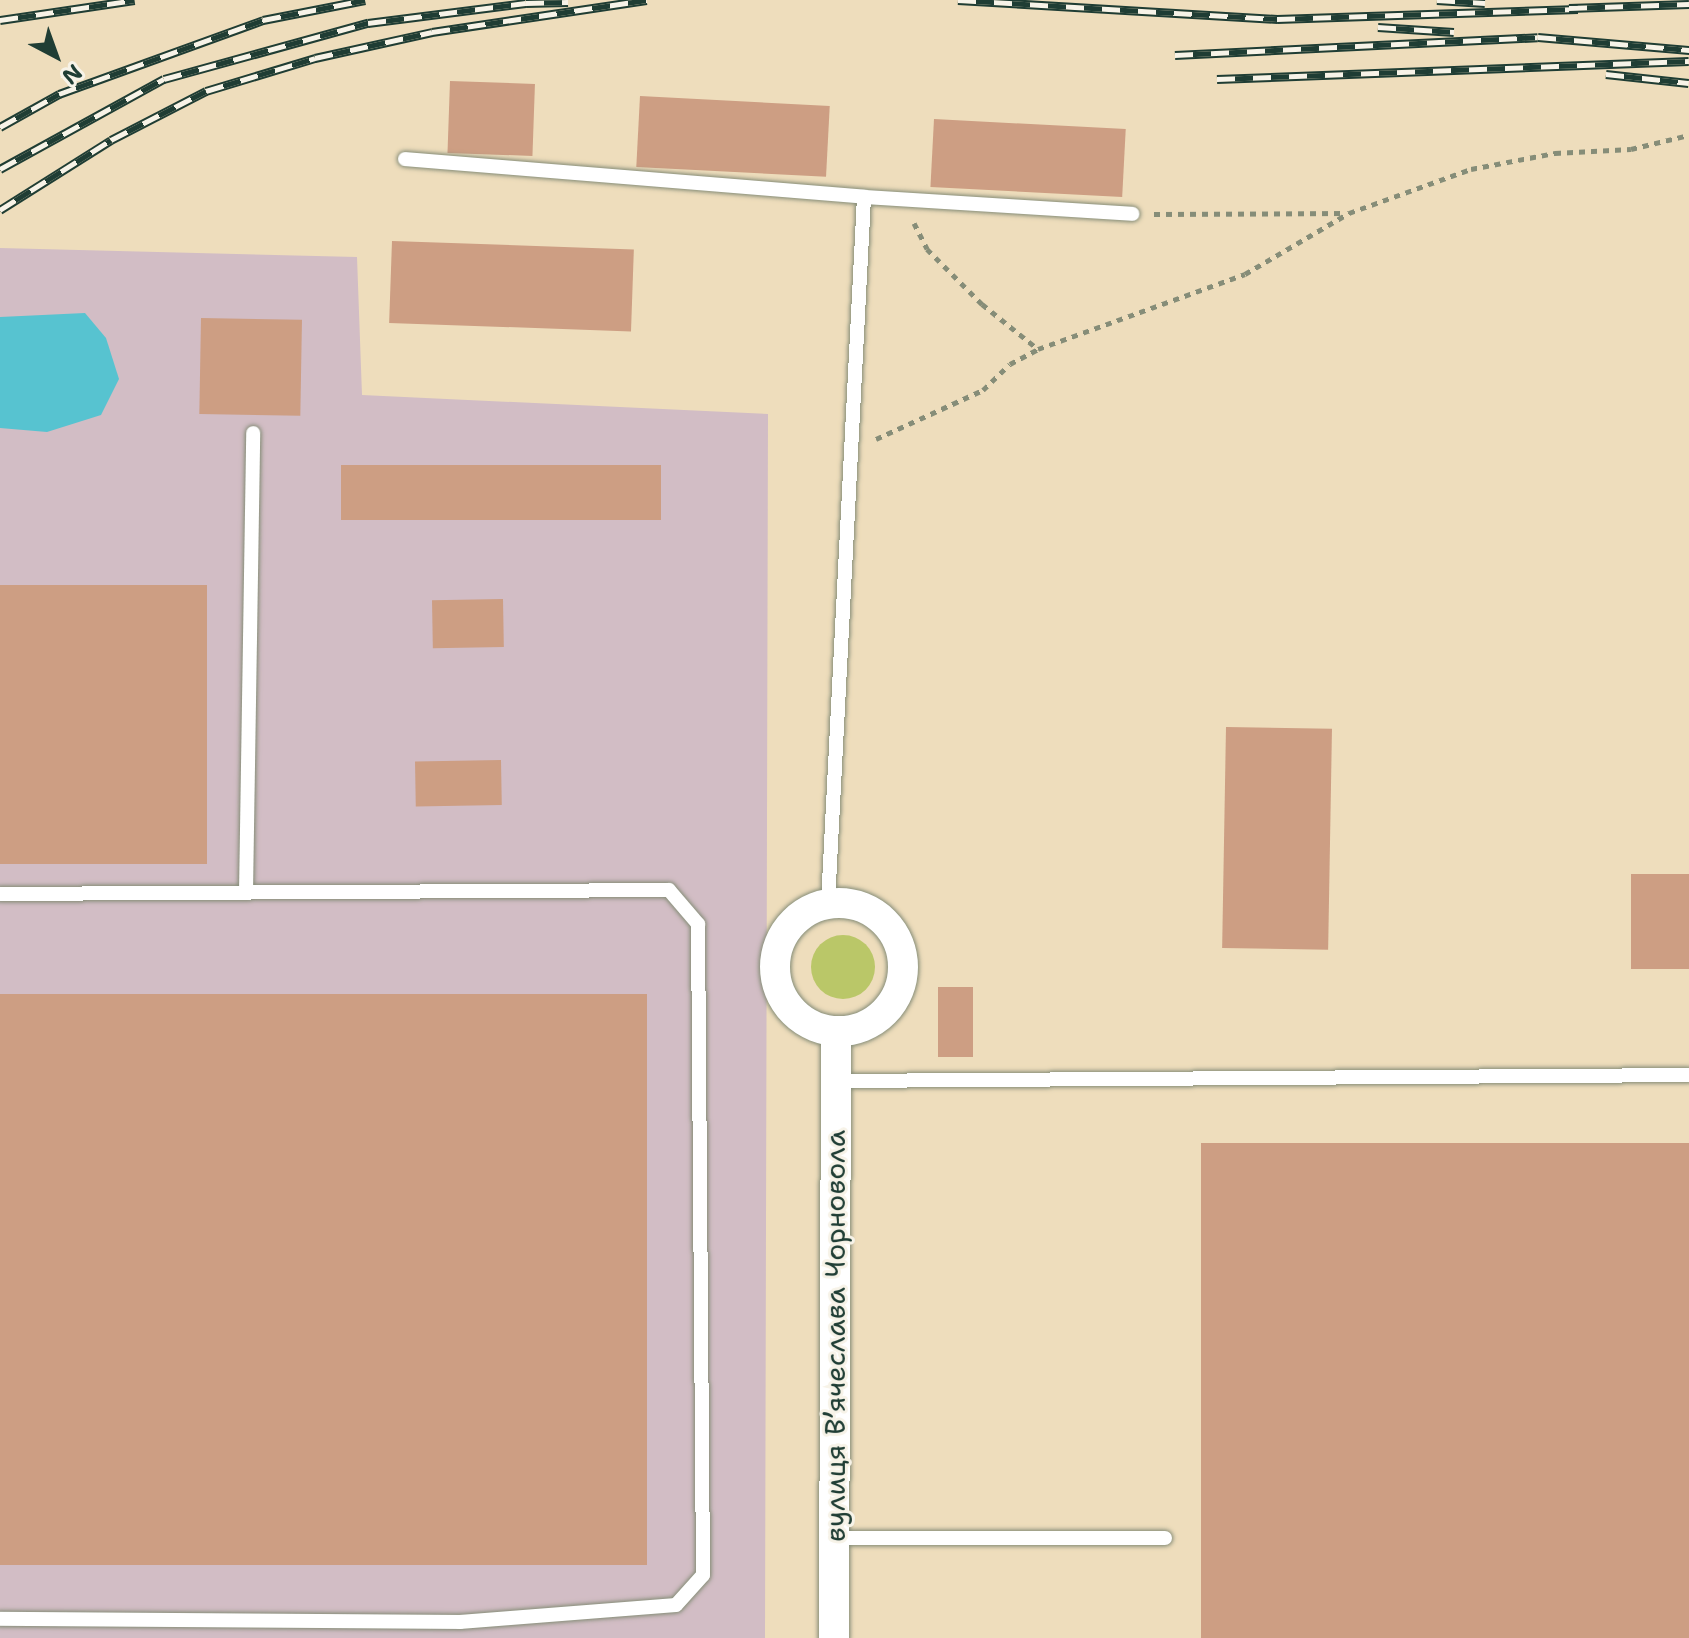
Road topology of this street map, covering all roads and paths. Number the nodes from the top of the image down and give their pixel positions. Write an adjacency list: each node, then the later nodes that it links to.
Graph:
1 (1689, 135): 5 (path)
2 (405, 159): 3 (lane)
3 (864, 197): 4 (lane); 9 (lane)
4 (902, 199): 6 (lane); 7 (path)
5 (1349, 213): 6 (path); 7 (path)
6 (1132, 214)
7 (1038, 349): 9 (path)
8 (253, 433): 10 (lane)
9 (849, 451): 12 (lane)
10 (246, 893): 11 (lane); 19 (lane)
11 (0, 894)
12 (828, 903): 13 (street); 13 (street)
13 (836, 1033): 15 (street, вулиця Вʼячеслава Чорновола)
14 (1689, 1075): 15 (lane)
15 (836, 1081): 16 (street, вулиця Вʼячеслава Чорновола)
16 (834, 1538): 17 (lane); 21 (street, вулиця Вʼячеслава Чорновола)
17 (1165, 1538)
18 (0, 1619): 19 (lane)
19 (460, 1622): 20 (lane)
20 (460, 1638)
21 (834, 1638)

